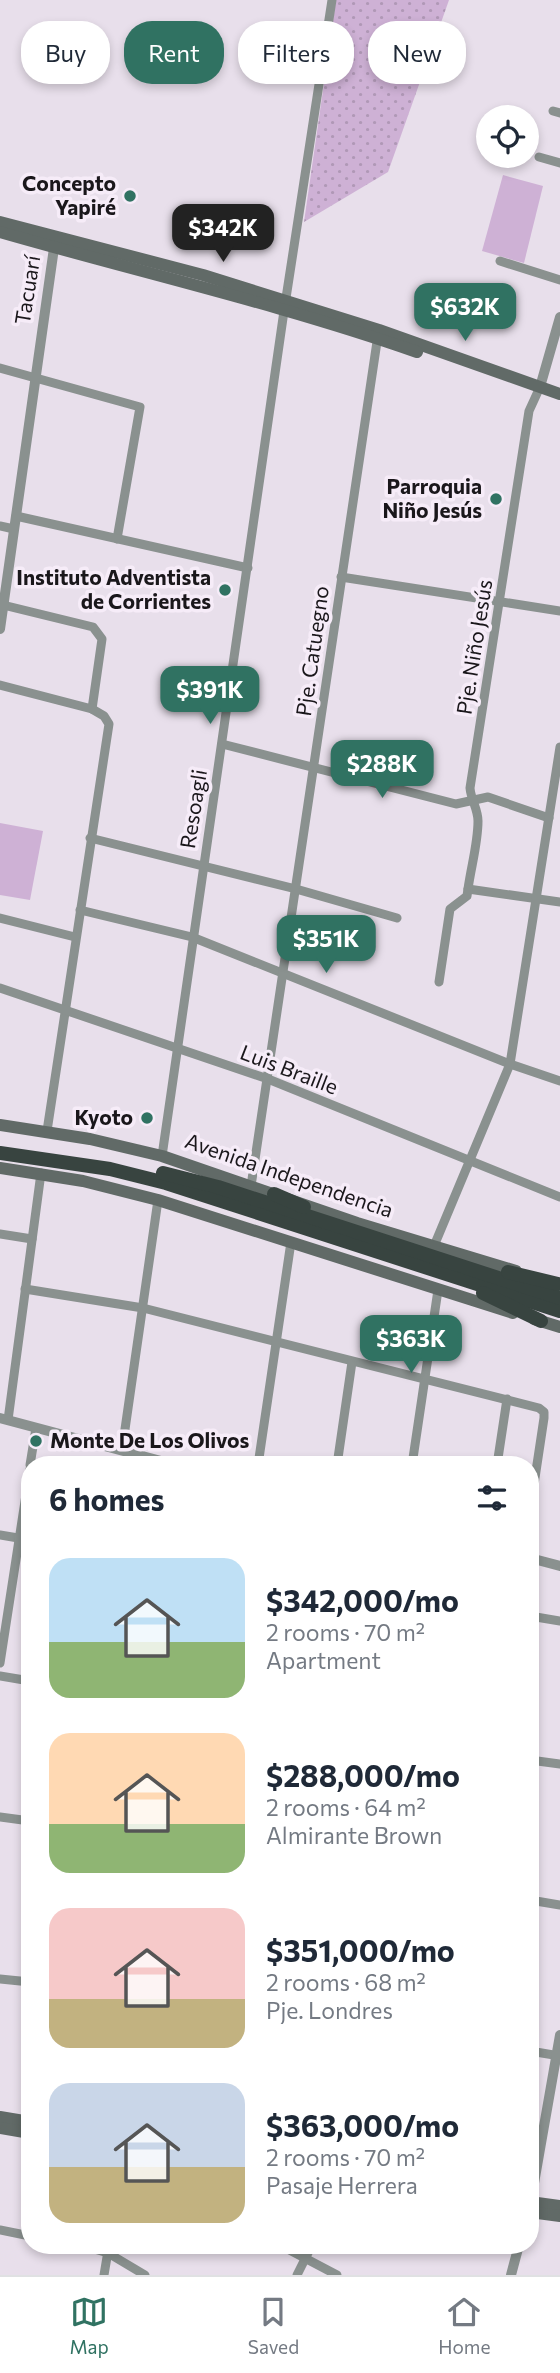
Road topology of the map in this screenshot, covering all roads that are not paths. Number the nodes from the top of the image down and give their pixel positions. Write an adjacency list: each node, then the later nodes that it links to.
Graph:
1 (332, 0): 9 (street, Resoagli)
2 (539, 157): 3 (street)
3 (560, 163)
4 (0, 222): 6 (main road)
5 (0, 232): 6 (main road)
6 (55, 243): 9 (main road); 13 (street, Tacuarí)
7 (500, 261): 8 (street)
8 (560, 280)
9 (284, 306): 11 (main road); 21 (street, Resoagli)
10 (560, 317): 14 (street)
11 (378, 334): 14 (main road); 22 (street, Pje. Catuegno)
12 (0, 368): 13 (street)
13 (34, 378): 17 (street, Tacuarí); 20 (street)
14 (538, 390): 15 (main road); 16 (main road); 23 (street, Pje. Niño Jesús)
15 (560, 394)
16 (560, 402)
17 (16, 516): 19 (street, Tacuarí); 20 (street)
18 (0, 526): 19 (street)
19 (14, 529): 24 (street, Tacuarí)
20 (117, 539): 21 (street)
21 (248, 568): 29 (street, Resoagli)
22 (341, 576): 23 (street); 31 (street, Pje. Catuegno)
23 (500, 602): 25 (street); 32 (street, Pje. Niño Jesús)
24 (3, 605): 26 (street, Tacuarí); 28 (street)
25 (560, 611)
26 (0, 629)
27 (0, 685): 28 (street)
28 (92, 709): 34 (street)
29 (222, 744): 31 (street); 35 (street, Resoagli)
30 (560, 747): 33 (street)
31 (314, 767): 32 (street); 36 (street, Pje. Catuegno)
32 (471, 800): 33 (street); 37 (street, Pje. Niño Jesús)
33 (549, 818): 38 (street)
34 (90, 838): 35 (street); 40 (street)
35 (203, 866): 36 (street); 44 (street, Resoagli)
36 (296, 889): 42 (street); 45 (street, Pje. Catuegno)
37 (468, 889): 38 (street); 46 (street, Pje. Niño Jesús)
38 (537, 899): 39 (street); 50 (street)
39 (560, 902)
40 (80, 910): 43 (street); 44 (street)
41 (0, 918): 43 (street)
42 (397, 918)
43 (75, 937): 48 (street)
44 (192, 937): 45 (street); 49 (street, Resoagli)
45 (283, 974): 50 (street); 51 (street, Pje. Catuegno)
46 (439, 982)
47 (0, 988): 48 (street, Luis Braille)
48 (65, 1009): 49 (street, Luis Braille); 54 (street)
49 (178, 1047): 51 (street, Luis Braille); 57 (street, Resoagli)
50 (510, 1064): 52 (street); 58 (street)
51 (268, 1079): 58 (street, Luis Braille); 61 (street, Pje. Catuegno)
52 (560, 1081)
53 (0, 1125): 54 (main road, Avenida Independencia)
54 (47, 1131): 57 (main road, Avenida Independencia)
55 (0, 1143): 65 (highway, Avenida Independencia)
56 (0, 1153): 69 (highway, Avenida Independencia)
57 (162, 1156): 61 (main road, Avenida Independencia)
58 (470, 1161): 63 (street, Luis Braille); 69 (street)
59 (0, 1168): 60 (main road)
60 (41, 1173): 64 (main road); 67 (street)
61 (251, 1186): 62 (main road, Avenida Independencia)
62 (274, 1194): 65 (highway); 69 (main road, Avenida Independencia)
63 (560, 1197)
64 (158, 1200): 68 (main road); 73 (street)
65 (356, 1232): 69 (highway, Avenida Independencia)
66 (0, 1234): 67 (street)
67 (32, 1239): 70 (street)
68 (291, 1242): 72 (main road); 77 (street)
69 (429, 1255): 71 (highway); 74 (highway, Avenida Independencia); 75 (highway)
70 (25, 1289): 73 (street); 81 (street)
71 (559, 1289)
72 (438, 1290): 75 (main road); 79 (street)
73 (143, 1308): 77 (street); 83 (street)
74 (560, 1311)
75 (541, 1321): 76 (main road)
76 (560, 1328)
77 (275, 1343): 78 (street); 86 (street)
78 (352, 1362): 79 (street); 87 (street)
79 (425, 1379): 80 (street); 88 (street)
80 (507, 1399): 89 (street); 90 (street)
81 (4, 1419): 82 (street)
82 (36, 1428): 83 (street); 84 (street)
83 (122, 1450): 85 (street)
84 (32, 1456)
85 (144, 1456)
86 (259, 1456)
87 (338, 1456)
88 (413, 1456)
89 (498, 1456)
90 (538, 1456)
91 (21, 1525): 93 (street)
92 (0, 1535): 93 (street)
93 (19, 1538): 98 (street)
94 (539, 1560): 95 (street)
95 (560, 1566)
96 (539, 1618): 97 (street)
97 (560, 1621)
98 (0, 1663)
99 (0, 1676): 100 (street)
100 (21, 1680)
101 (539, 1761): 102 (street)
102 (560, 1764)
103 (0, 1817): 104 (street)
104 (21, 1820)
105 (539, 1902): 106 (street)
106 (560, 1905)
107 (0, 1979): 108 (street)
108 (21, 1981)
109 (560, 2035): 111 (street)
110 (539, 2053): 111 (street)
111 (559, 2056): 116 (street)
112 (0, 2118): 113 (main road); 114 (street)
113 (21, 2121)
114 (0, 2126): 115 (main road)
115 (21, 2131)
116 (539, 2162)
117 (539, 2205): 118 (main road)
118 (560, 2206)
119 (539, 2208): 120 (main road)
120 (560, 2216)
121 (0, 2230): 122 (street)
122 (21, 2234)
123 (108, 2254): 129 (street)
124 (116, 2254): 130 (street)
125 (297, 2254): 128 (street)
126 (308, 2254): 128 (street)
127 (517, 2254): 133 (street)
128 (306, 2259): 131 (street); 132 (street)
129 (104, 2275)
130 (145, 2275)
131 (297, 2275)
132 (337, 2275)
133 (511, 2275)

